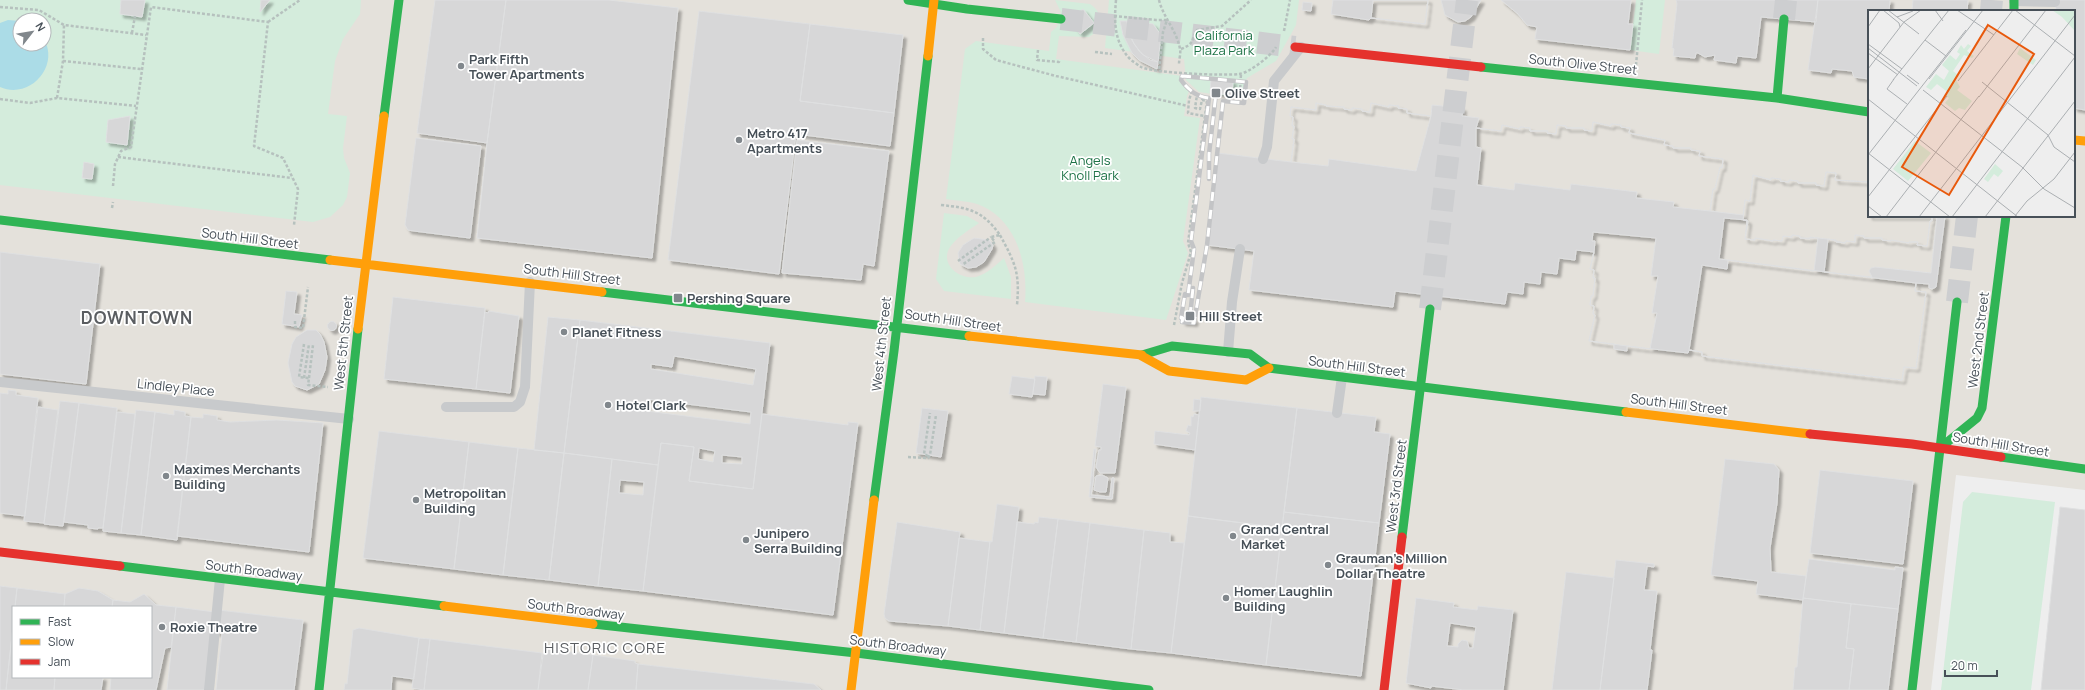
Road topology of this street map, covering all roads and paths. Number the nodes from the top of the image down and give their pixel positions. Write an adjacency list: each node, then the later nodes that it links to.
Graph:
1 (300, 0): 18 (path)
2 (399, 0): 63 (main road, West 5th Street)
3 (908, 0): 10 (main road)
4 (1116, 0): 14 (path)
5 (1159, 0): 17 (path)
6 (1251, 0): 26 (path)
7 (1290, 0): 20 (path)
8 (1642, 0): 36 (path)
9 (2014, 0): 11 (lane)
10 (934, 2): 15 (main road); 74 (main road, West 4th Street)
11 (2055, 2)
12 (0, 6): 19 (path)
13 (135, 16): 21 (path)
14 (1114, 16): 17 (path); 34 (path)
15 (1061, 19)
16 (1784, 19): 41 (main road)
17 (1167, 20): 26 (path); 34 (path)
18 (268, 22): 22 (path); 51 (path)
19 (64, 25): 21 (path); 31 (path)
20 (1283, 32)
21 (132, 33): 22 (path)
22 (146, 35): 33 (path)
23 (982, 38): 44 (path)
24 (1277, 44): 35 (path)
25 (1298, 47): 36 (main road, South Olive Street); 50 (lane)
26 (1181, 49): 32 (path)
27 (1038, 50): 30 (path)
28 (1094, 52): 29 (path)
29 (1112, 54)
30 (1059, 60)
31 (63, 61): 33 (path); 40 (path)
32 (1179, 64)
33 (141, 69): 43 (path)
34 (1159, 71): 35 (path)
35 (1240, 74): 37 (path)
36 (1635, 83): 41 (main road, South Olive Street)
37 (1232, 90)
38 (1192, 91): 44 (path)
39 (1197, 96): 46 (path)
40 (57, 98): 42 (path); 43 (path)
41 (1777, 98): 45 (main road, South Olive Street)
42 (0, 99)
43 (136, 106): 49 (path)
44 (1188, 106): 46 (path)
45 (1868, 112)
46 (1204, 116): 73 (path)
47 (2075, 140): 48 (main road)
48 (2085, 141)
49 (118, 157): 51 (path); 52 (path)
50 (1262, 159)
51 (292, 178): 58 (path)
52 (113, 186)
53 (112, 202): 55 (path)
54 (941, 205): 59 (path)
55 (112, 208)
56 (2006, 217): 92 (main road, West 2nd Street)
57 (0, 220): 63 (main road, South Hill Street)
58 (294, 225)
59 (1000, 235): 60 (path); 69 (path)
60 (991, 237): 62 (path); 64 (path)
61 (1240, 249): 78 (lane)
62 (958, 261)
63 (366, 263): 65 (main road, South Hill Street); 91 (main road, West 5th Street)
64 (962, 265)
65 (530, 282): 74 (main road, South Hill Street); 87 (lane)
66 (308, 287): 72 (path)
67 (1957, 302): 92 (main road, West 2nd Street)
68 (1197, 303): 71 (path)
69 (1018, 305)
70 (1430, 309): 86 (main road, West 3rd Street)
71 (1195, 318)
72 (295, 321)
73 (1174, 325)
74 (896, 326): 79 (main road, South Hill Street); 99 (main road, West 4th Street)
75 (304, 344): 82 (path)
76 (309, 344): 82 (path)
77 (313, 345): 83 (path)
78 (1228, 352): 79 (main road, South Hill Street); 80 (main road, South Hill Street)
79 (1140, 355): 80 (main road, South Hill Street)
80 (1269, 368): 81 (main road, South Hill Street)
81 (1342, 377): 86 (main road, South Hill Street); 89 (lane)
82 (304, 378): 83 (path)
83 (309, 378): 85 (path)
84 (0, 382): 91 (lane, Lindley Place)
85 (328, 387)
86 (1421, 387): 92 (main road, South Hill Street); 106 (main road, West 3rd Street)
87 (446, 407)
88 (930, 413): 93 (path)
89 (1337, 413)
90 (936, 415): 93 (path)
91 (349, 419): 98 (main road, West 5th Street)
92 (1940, 448): 95 (main road, South Hill Street); 107 (main road, West 2nd Street)
93 (928, 456): 94 (path)
94 (908, 457)
95 (2085, 469)
96 (0, 552): 97 (main road, South Broadway)
97 (220, 579): 98 (main road, South Broadway); 101 (lane)
98 (329, 591): 99 (main road, South Broadway); 102 (main road, West 5th Street)
99 (856, 653): 100 (main road, South Broadway); 103 (main road, West 4th Street)
100 (1044, 677): 104 (lane); 105 (main road, South Broadway)
101 (209, 690)
102 (319, 690)
103 (851, 690)
104 (1042, 690)
105 (1149, 690)
106 (1384, 690)
107 (1912, 690)

